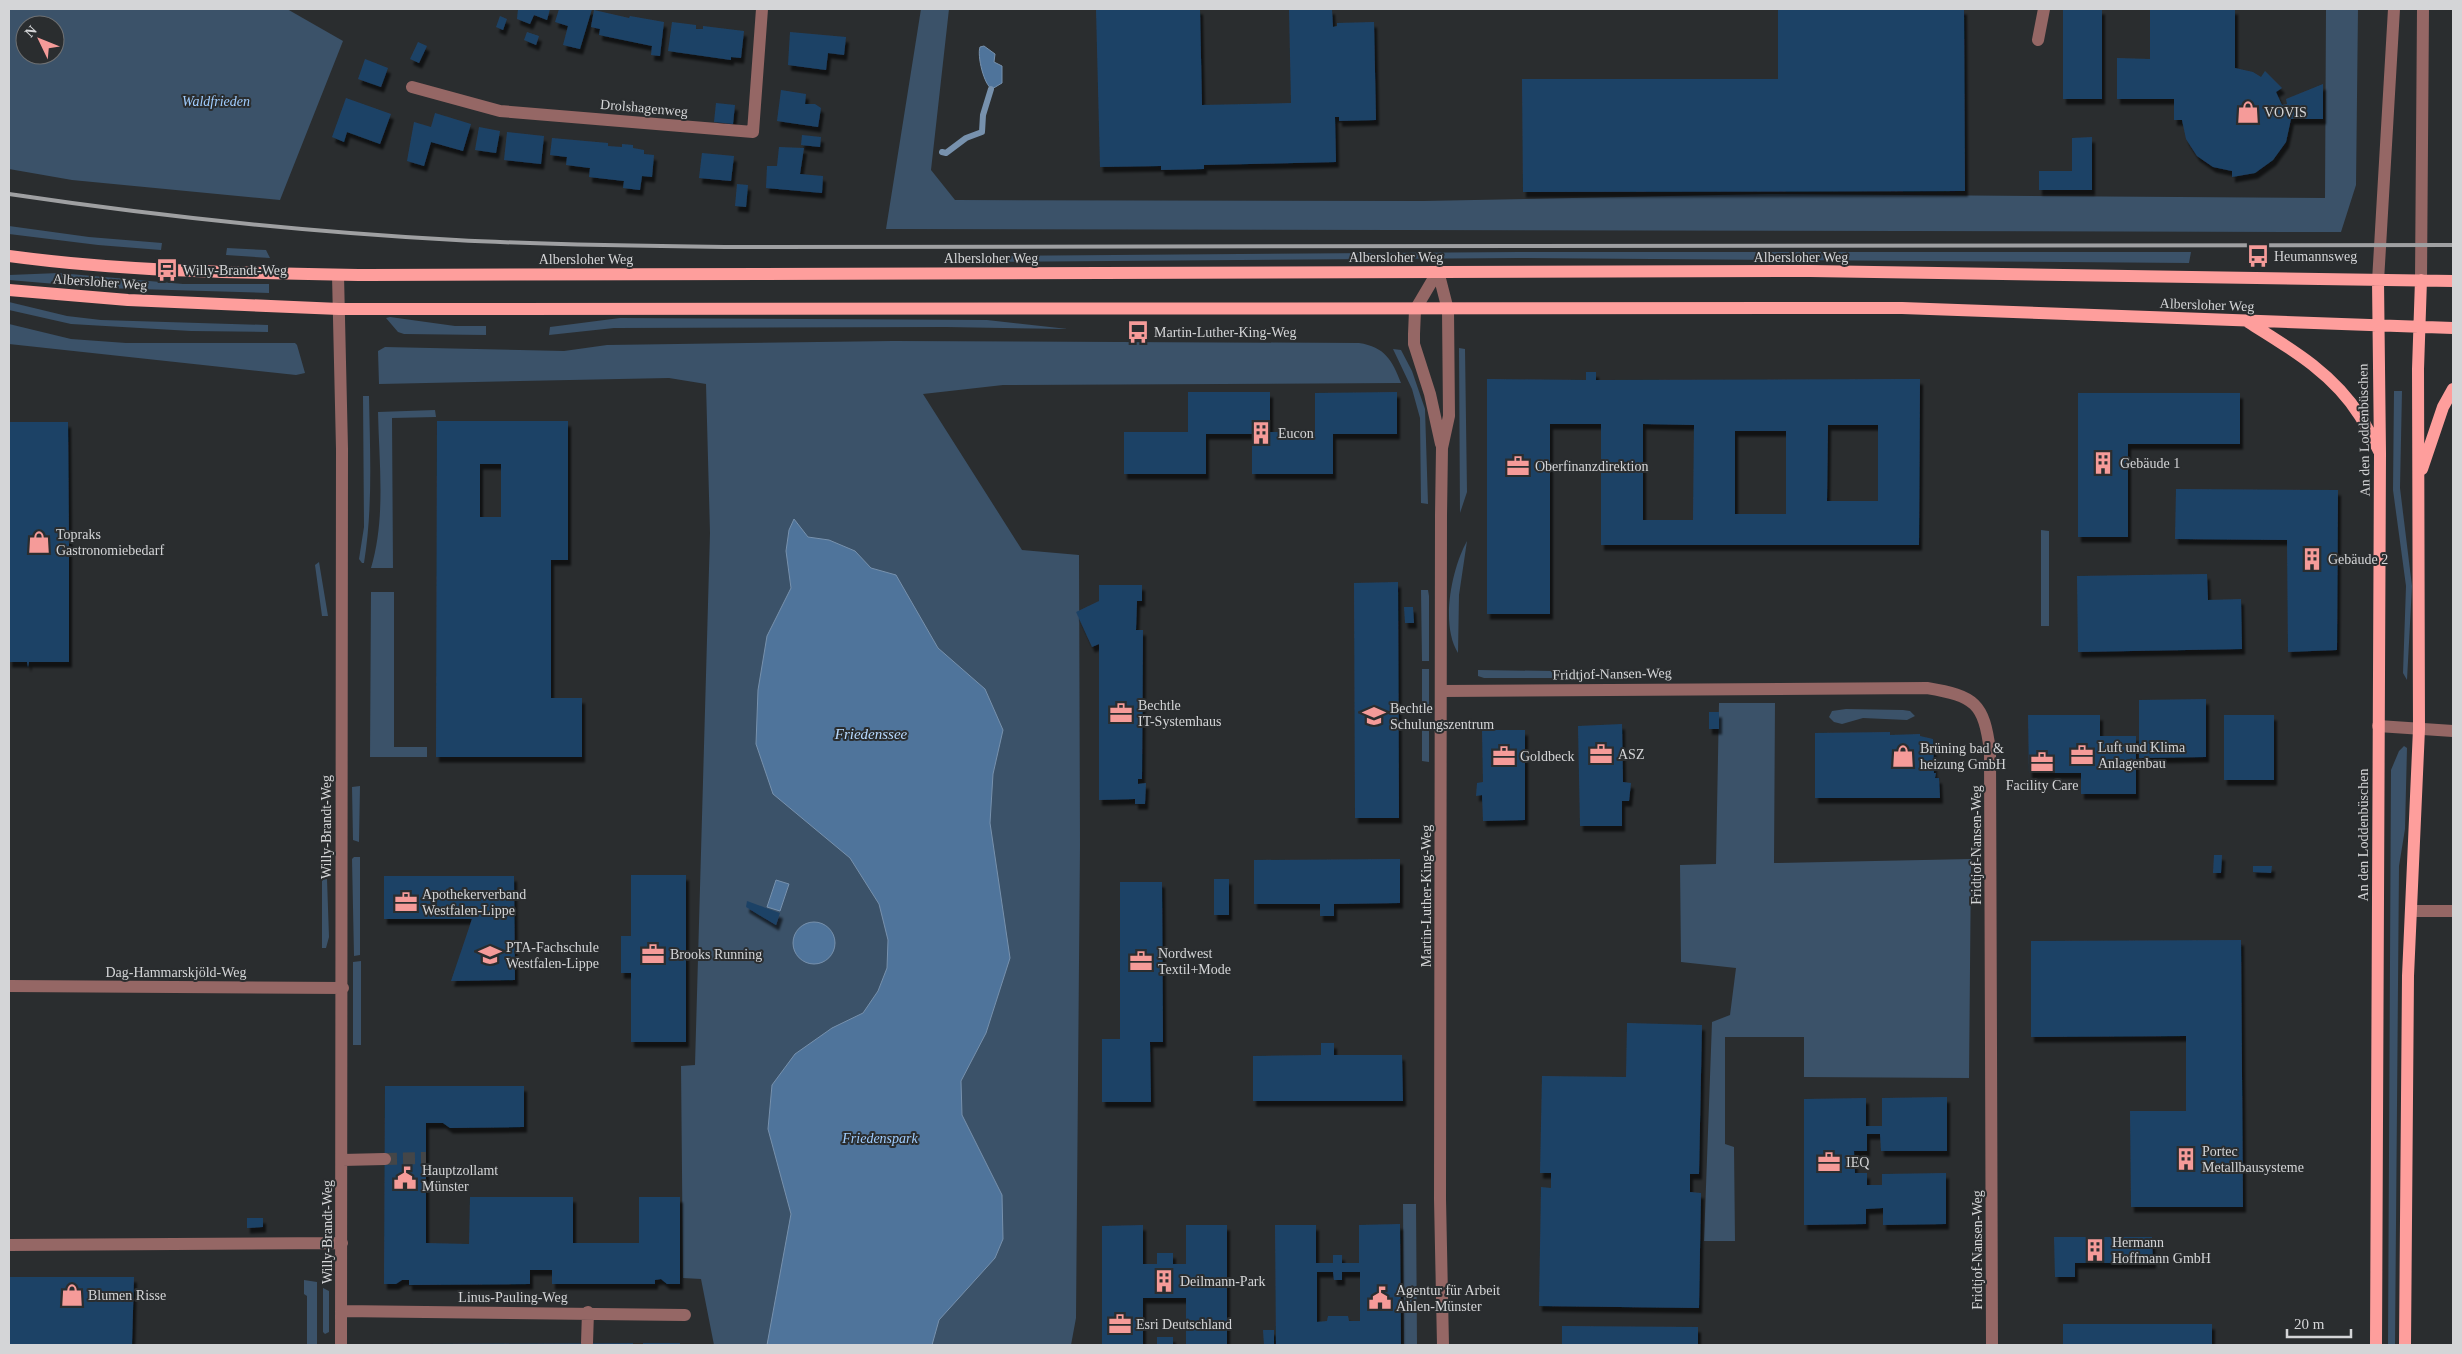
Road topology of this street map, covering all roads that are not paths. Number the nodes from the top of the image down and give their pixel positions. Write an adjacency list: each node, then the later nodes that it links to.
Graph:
1 (762, 9): 6 (street, Drolshagenweg)
2 (2044, 9): 5 (street)
3 (2394, 9): 11 (street)
4 (2423, 9): 10 (street)
5 (2038, 40)
6 (412, 87)
7 (9, 256): 9 (main road, Albersloher Weg)
8 (1438, 271): 9 (main road, Albersloher Weg); 11 (main road, Albersloher Weg); 15 (street, Martin-Luther-King-Weg); 16 (street, Martin-Luther-King-Weg)
9 (338, 275): 14 (street)
10 (2422, 280): 11 (main road, Albersloher Weg); 12 (main road, Albersloher Weg); 19 (main road)
11 (2378, 281): 18 (main road, An den Loddenbüschen)
12 (2453, 281)
13 (9, 290): 14 (main road, Albersloher Weg)
14 (339, 309): 15 (main road, Albersloher Weg); 32 (street, Willy-Brandt-Weg)
15 (1415, 310): 16 (main road, Albersloher Weg); 22 (street, Martin-Luther-King-Weg)
16 (1448, 310): 17 (main road, Albersloher Weg); 22 (street, Martin-Luther-King-Weg)
17 (2248, 322): 18 (main road, Albersloher Weg); 23 (main road)
18 (2378, 325): 19 (main road, Albersloher Weg); 23 (main road, An den Loddenbüschen)
19 (2420, 327): 20 (main road, Albersloher Weg); 24 (main road)
20 (2453, 328)
21 (2453, 389): 24 (main road)
22 (1442, 448): 25 (street, Martin-Luther-King-Weg)
23 (2380, 453): 26 (main road, An den Loddenbüschen)
24 (2418, 483): 27 (main road)
25 (1442, 691): 42 (street, Martin-Luther-King-Weg); 43 (street, Fridtjof-Nansen-Weg)
26 (2378, 726): 27 (street); 44 (main road, An den Loddenbüschen)
27 (2419, 729): 28 (street); 29 (main road)
28 (2453, 731)
29 (2411, 911): 30 (street); 45 (main road)
30 (2453, 911)
31 (9, 986): 32 (street, Dag-Hammarskjöld-Weg)
32 (343, 988): 34 (street, Willy-Brandt-Weg)
33 (384, 1159): 34 (street)
34 (342, 1160): 35 (street, Willy-Brandt-Weg)
35 (342, 1243): 36 (street); 37 (street, Willy-Brandt-Weg)
36 (9, 1245)
37 (341, 1311): 38 (street, Linus-Pauling-Weg); 41 (street, Willy-Brandt-Weg)
38 (588, 1312): 39 (street, Linus-Pauling-Weg); 40 (street)
39 (685, 1315)
40 (587, 1343)
41 (341, 1345)
42 (1443, 1345)
43 (1992, 1345)
44 (2376, 1345)
45 (2405, 1345)

